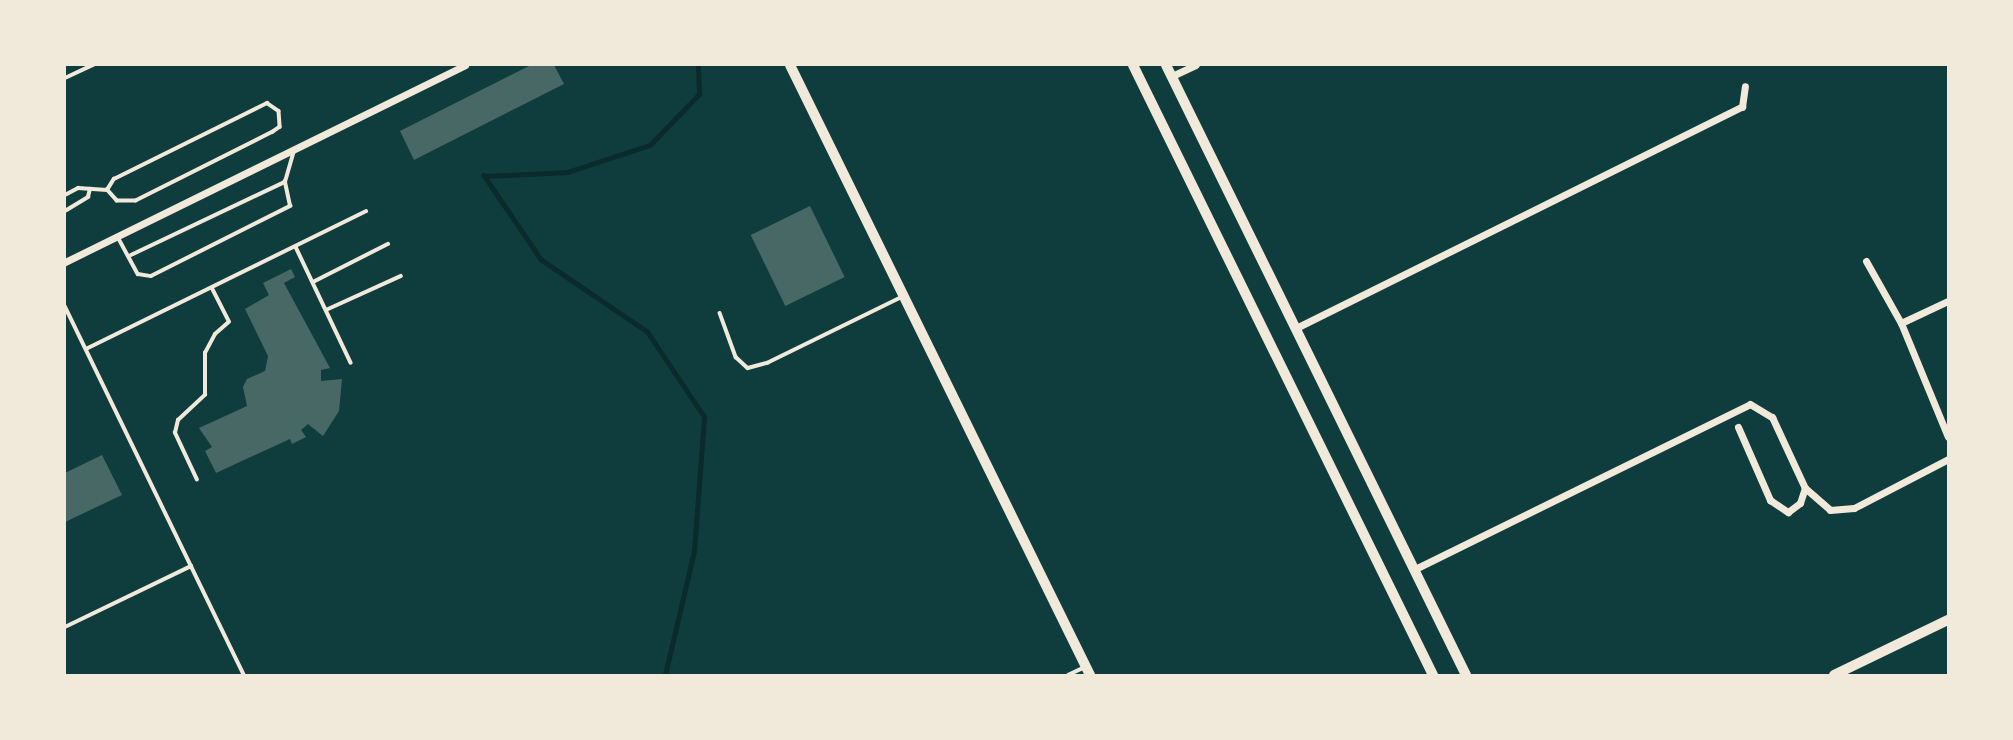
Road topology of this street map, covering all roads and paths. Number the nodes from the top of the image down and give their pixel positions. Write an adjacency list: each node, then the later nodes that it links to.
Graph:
1 (93, 65): 8 (lane)
2 (465, 65): 10 (street)
3 (790, 65): 26 (street)
4 (1133, 65): 47 (street)
5 (1167, 65): 7 (street)
6 (1196, 65): 7 (street)
7 (1172, 76): 32 (street)
8 (65, 78)
9 (1745, 86): 32 (street)
10 (294, 149): 11 (lane); 17 (street)
11 (285, 182): 20 (lane); 20 (lane)
12 (90, 190): 13 (lane); 14 (lane); 15 (lane)
13 (107, 190): 13 (lane)
14 (65, 195)
15 (65, 211)
16 (366, 211): 19 (lane)
17 (117, 236): 20 (lane); 22 (street)
18 (388, 244): 24 (lane)
19 (296, 247): 24 (lane); 25 (lane)
20 (131, 255)
21 (1866, 261): 31 (street)
22 (65, 262)
23 (401, 276): 29 (lane)
24 (313, 282): 29 (lane)
25 (213, 290): 33 (lane); 38 (lane)
26 (904, 296): 30 (lane); 44 (street)
27 (1948, 301): 31 (street)
28 (65, 306): 33 (lane)
29 (326, 310): 34 (lane)
30 (720, 313)
31 (1901, 323): 36 (street)
32 (1298, 327): 41 (street)
33 (86, 349): 40 (lane)
34 (351, 363)
35 (1738, 427): 39 (street)
36 (1948, 436)
37 (1948, 459): 39 (street)
38 (197, 480)
39 (1805, 488): 41 (street)
40 (191, 566): 43 (lane); 45 (lane)
41 (1415, 569): 48 (street)
42 (1948, 620): 49 (street)
43 (65, 627)
44 (1087, 671): 46 (lane)
45 (244, 675)
46 (1068, 675)
47 (1433, 675)
48 (1466, 675)
49 (1834, 675)

